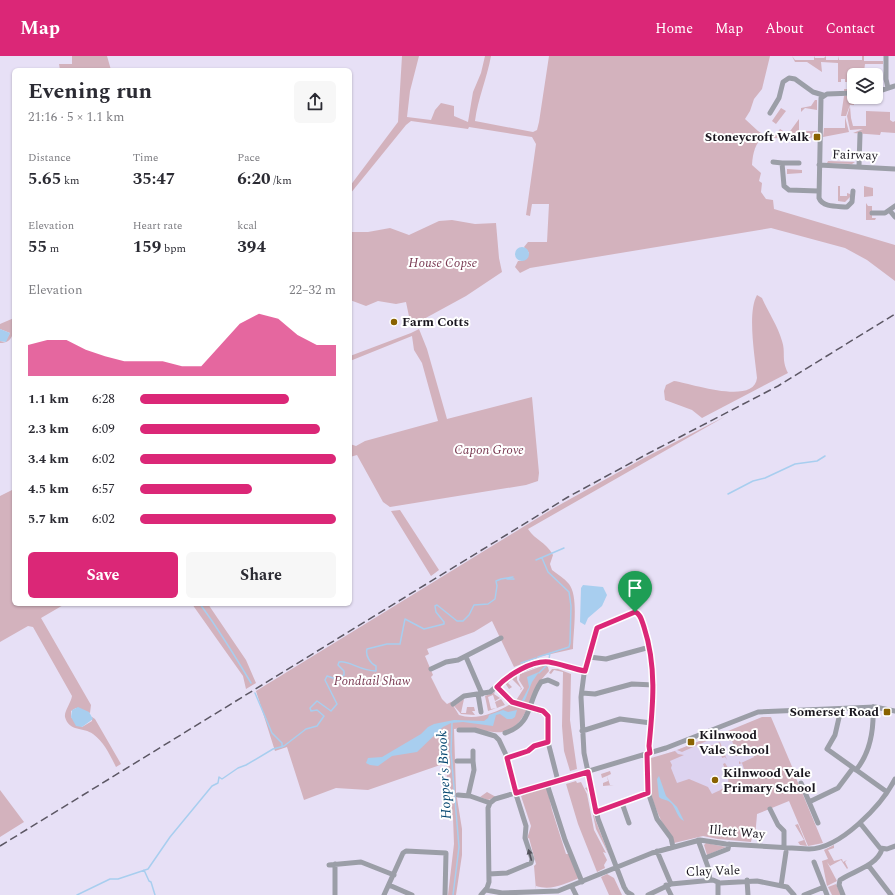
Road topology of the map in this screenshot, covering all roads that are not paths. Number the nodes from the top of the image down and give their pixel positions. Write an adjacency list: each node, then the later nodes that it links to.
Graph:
1 (886, 56): 3 (street)
2 (895, 86): 3 (street)
3 (888, 88): 4 (street)
4 (883, 90)
5 (847, 93): 6 (street)
6 (823, 95): 7 (street); 12 (street, Fairway)
7 (770, 113)
8 (852, 138): 13 (street)
9 (773, 162): 10 (street)
10 (782, 163): 11 (street); 16 (street)
11 (799, 163)
12 (819, 165): 13 (street, Fairway); 16 (street)
13 (859, 166): 14 (street, Fairway)
14 (895, 168)
15 (853, 191): 16 (street)
16 (818, 192)
17 (895, 206): 18 (street)
18 (890, 211): 19 (street); 20 (street)
19 (872, 213)
20 (895, 217)
21 (501, 638): 23 (street)
22 (650, 647): 24 (street); 24 (street); 28 (street)
23 (466, 657): 25 (street); 31 (street)
24 (589, 657): 26 (street)
25 (431, 669)
26 (585, 671): 29 (street); 30 (street)
27 (556, 684): 34 (street)
28 (654, 685): 30 (street); 38 (street)
29 (497, 687): 31 (street); 34 (street)
30 (582, 693): 40 (street)
31 (480, 694): 32 (street); 37 (street)
32 (453, 704)
33 (873, 707): 35 (street); 36 (street); 48 (street)
34 (530, 708): 41 (street); 42 (street)
35 (841, 709): 44 (street); 48 (street)
36 (895, 711)
37 (481, 712)
38 (651, 723): 40 (street); 44 (street)
39 (459, 730): 45 (street)
40 (582, 731): 49 (street)
41 (505, 733)
42 (548, 742): 45 (street); 51 (street)
43 (473, 751): 47 (street)
44 (649, 754): 49 (street); 56 (street)
45 (507, 758): 55 (street)
46 (457, 761): 47 (street)
47 (473, 761): 58 (street)
48 (855, 769): 54 (street); 59 (street)
49 (588, 772): 51 (street); 63 (street)
50 (895, 779): 54 (street, Illett Way)
51 (558, 781): 53 (street)
52 (801, 783): 59 (street)
53 (547, 784): 55 (street); 84 (street)
54 (887, 792): 66 (street, Illett Way)
55 (516, 793): 60 (street); 80 (street, one-way to 55)
56 (648, 793): 61 (street); 70 (street)
57 (458, 795): 58 (street)
58 (468, 796): 60 (street)
59 (809, 802): 65 (street)
60 (490, 803): 80 (street)
61 (622, 803): 63 (street); 64 (street)
62 (770, 809): 72 (street)
63 (596, 812): 79 (street)
64 (628, 823)
65 (818, 823)
66 (860, 823): 71 (street); 72 (street, Illett Way)
67 (698, 840): 68 (street, Illett Way); 70 (street, Illett Way); 74 (street)
68 (729, 844): 72 (street, Illett Way); 74 (street)
69 (895, 846): 71 (street)
70 (673, 847): 73 (street, Illett Way)
71 (882, 849): 78 (street)
72 (785, 850): 89 (street)
73 (657, 851): 79 (street, Illett Way); 87 (street)
74 (705, 858): 82 (street)
75 (814, 862): 90 (street)
76 (329, 864): 77 (street)
77 (335, 864): 81 (street); 94 (street)
78 (868, 865): 108 (street); 109 (street)
79 (617, 868): 84 (street, Illett Way); 100 (street)
80 (489, 874): 91 (street)
81 (394, 875): 86 (street); 97 (street)
82 (710, 880): 85 (street, Clay Vale); 87 (street, Clay Vale)
83 (747, 880): 85 (street, Clay Vale); 89 (street, Clay Vale); 104 (street)
84 (582, 882): 88 (street, Illett Way)
85 (718, 882): 103 (street)
86 (389, 885): 95 (street); 96 (street)
87 (669, 885): 101 (street, Clay Vale); 102 (street)
88 (572, 886): 93 (street, Illett Way); 99 (street)
89 (781, 886): 105 (street, Clay Vale)
90 (824, 887): 106 (street); 107 (street)
91 (486, 890): 93 (street, Illett Way); 98 (street)
92 (895, 892): 109 (street)
93 (526, 894)
94 (335, 895)
95 (384, 895)
96 (412, 895)
97 (445, 895)
98 (481, 895)
99 (576, 895)
100 (632, 895)
101 (648, 895)
102 (670, 895)
103 (718, 895)
104 (748, 895)
105 (794, 895)
106 (804, 895)
107 (827, 895)
108 (843, 895)
109 (892, 895)

